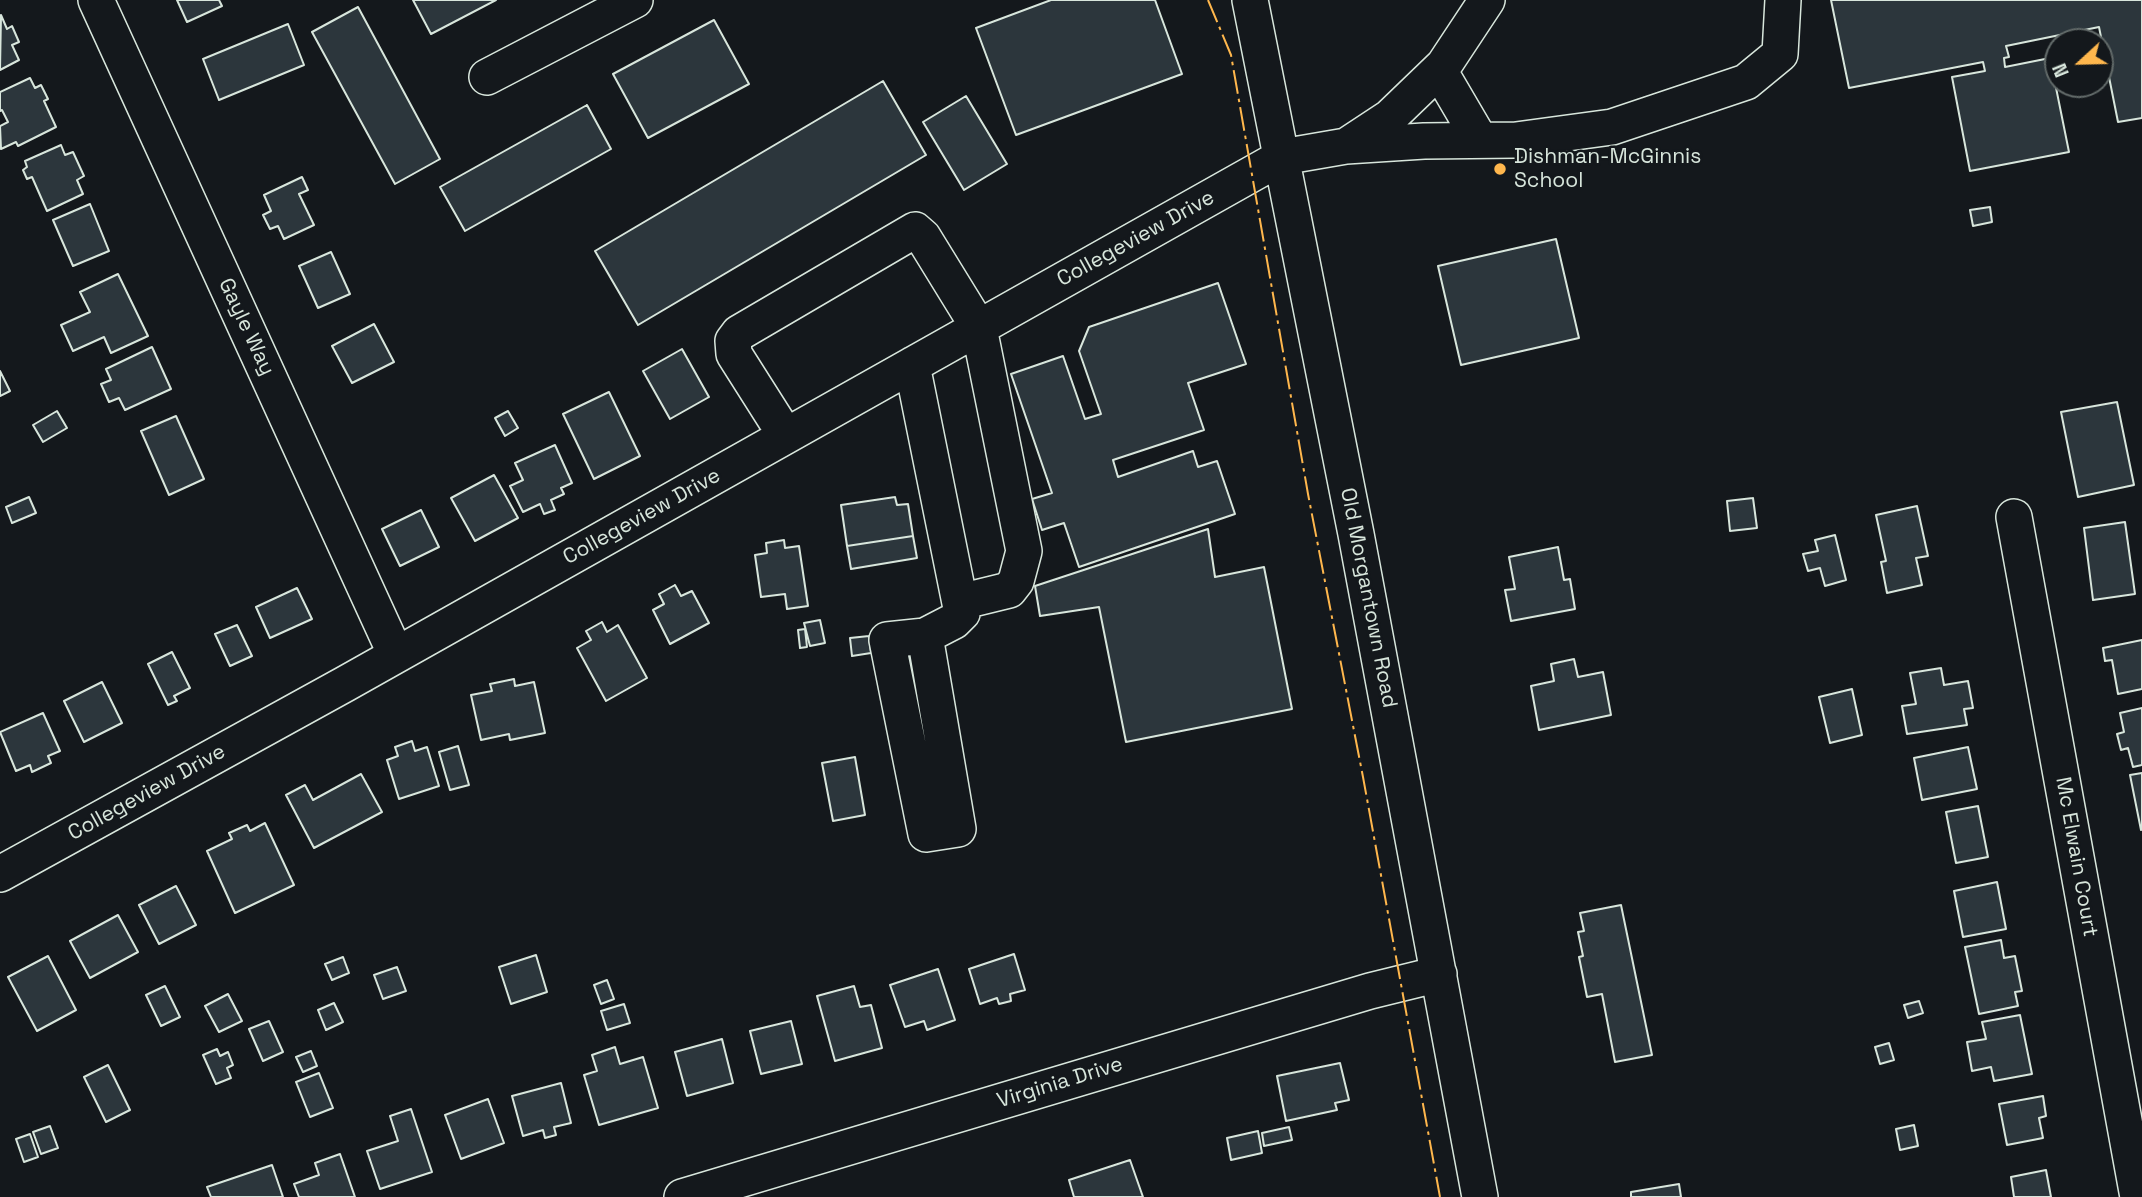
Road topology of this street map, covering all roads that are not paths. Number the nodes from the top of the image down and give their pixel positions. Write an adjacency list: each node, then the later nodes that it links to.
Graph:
1 (96, 0): 17 (street, Gayle Way)
2 (635, 0): 7 (street)
3 (1250, 0): 10 (street, Old Morgantown Road)
4 (1487, 0): 6 (street)
5 (1783, 0): 8 (street, Collegeview Drive)
6 (1439, 70): 8 (street); 9 (street)
7 (487, 77)
8 (1480, 141): 9 (street, Collegeview Drive)
9 (1346, 146): 10 (street, Collegeview Drive)
10 (1282, 157): 11 (street, Collegeview Drive); 19 (street, Old Morgantown Road)
11 (979, 328): 12 (street, Collegeview Drive); 13 (street); 15 (street)
12 (912, 365): 13 (street, Collegeview Drive); 15 (street)
13 (786, 436): 17 (street, Collegeview Drive)
14 (2014, 517): 22 (street, Mc Elwain Court)
15 (960, 602): 16 (street)
16 (925, 636): 16 (street)
17 (396, 655): 18 (street, Collegeview Drive)
18 (0, 874)
19 (1439, 974): 20 (street, Virginia Drive); 21 (street, Old Morgantown Road)
20 (682, 1197)
21 (1480, 1197)
22 (2138, 1197)

